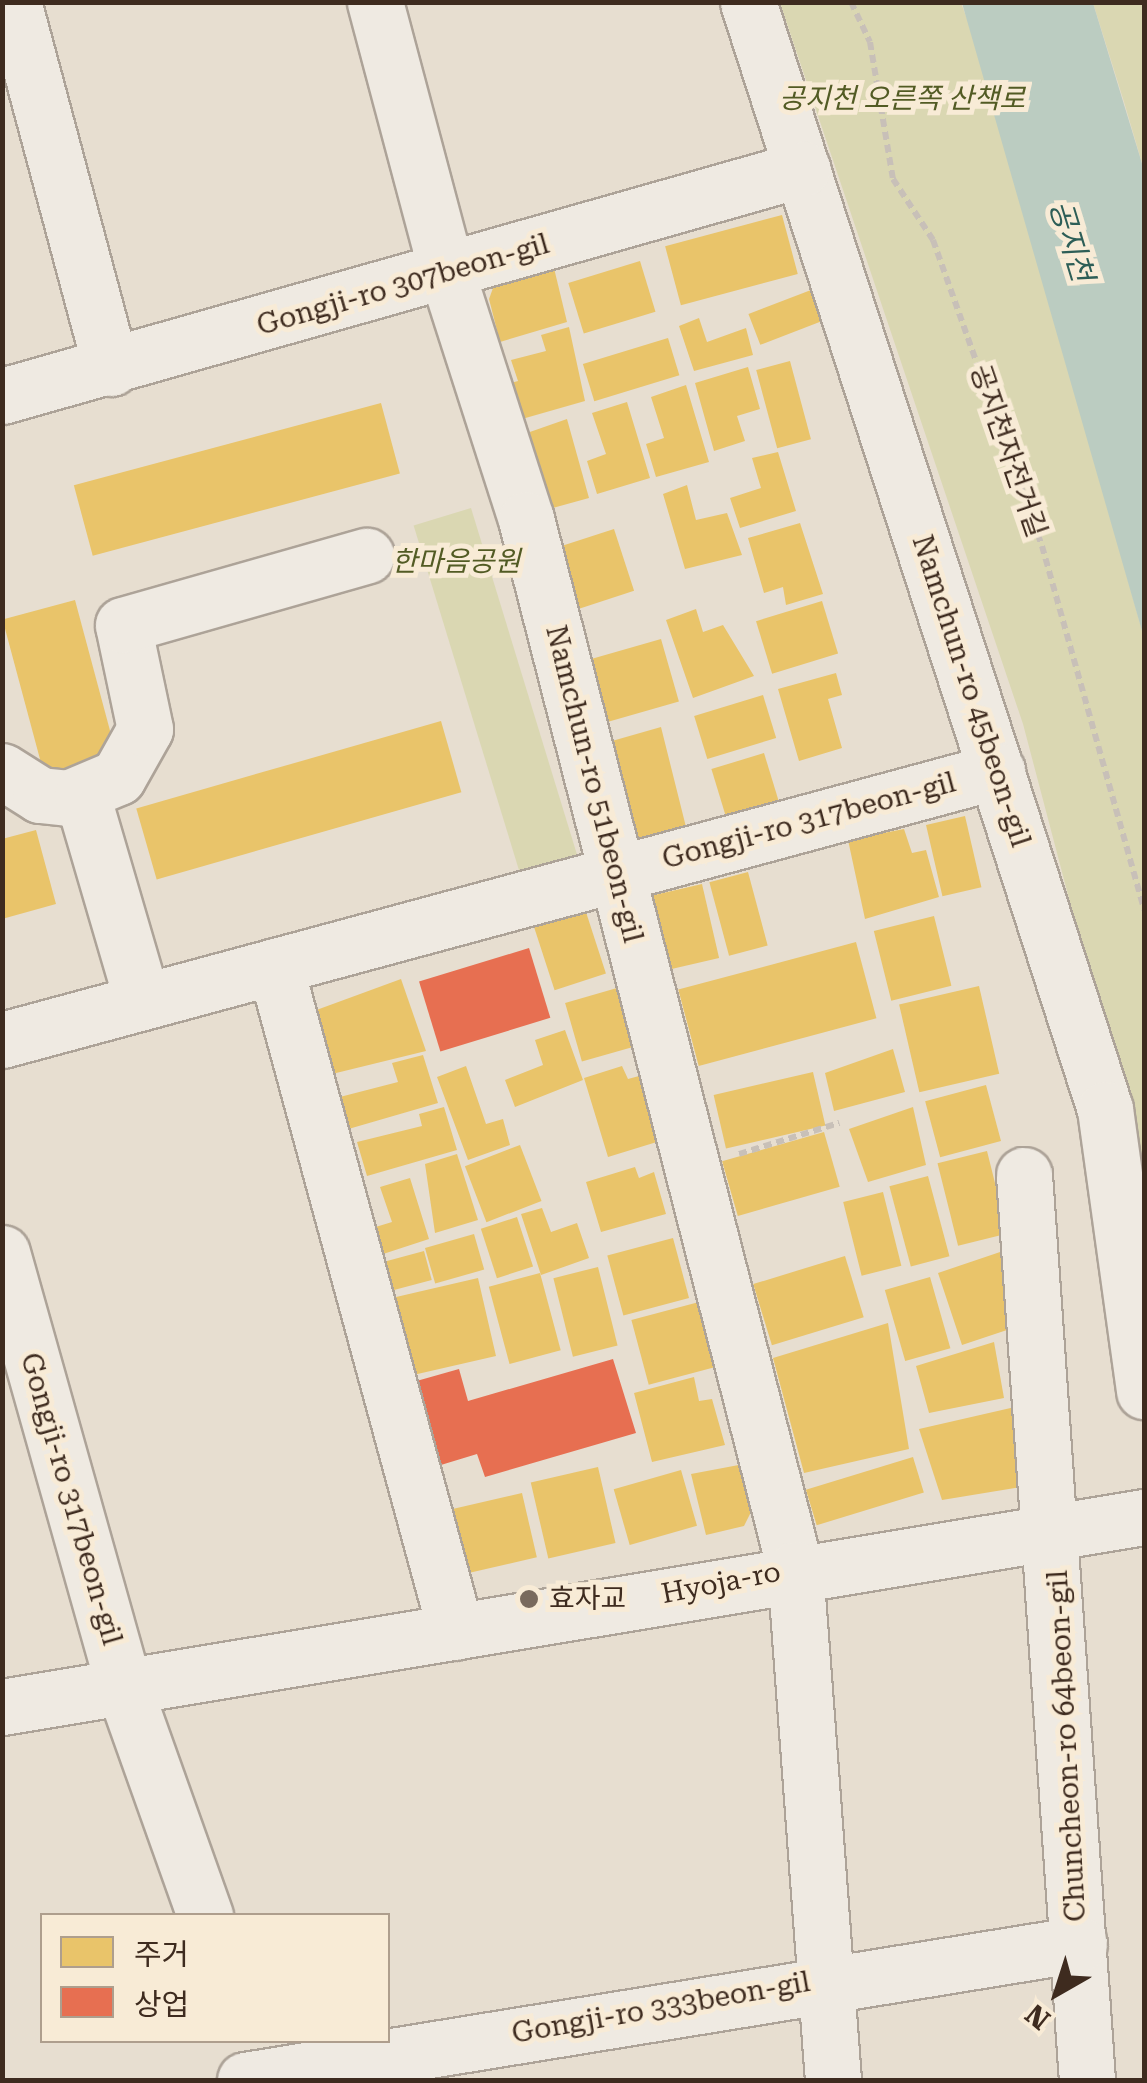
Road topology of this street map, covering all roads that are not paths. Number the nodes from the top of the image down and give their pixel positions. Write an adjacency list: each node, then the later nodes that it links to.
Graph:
1 (12, 2): 6 (street)
2 (376, 2): 5 (street, Namchun-ro 51beon-gil)
3 (748, 2): 4 (street, Namchun-ro 45beon-gil)
4 (802, 168): 5 (street, Gongji-ro 307beon-gil); 10 (street, Namchun-ro 45beon-gil)
5 (447, 273): 6 (street, Gongji-ro 307beon-gil); 12 (street, Namchun-ro 51beon-gil)
6 (112, 368): 7 (street, Gongji-ro 307beon-gil)
7 (2, 396)
8 (366, 556): 11 (street)
9 (2, 771): 11 (street)
10 (997, 771): 12 (street, Gongji-ro 317beon-gil); 18 (street, Namchun-ro 45beon-gil)
11 (82, 796): 14 (street)
12 (616, 872): 13 (street, Gongji-ro 317beon-gil); 21 (street, Namchun-ro 51beon-gil)
13 (274, 966): 14 (street, Gongji-ro 317beon-gil); 22 (street)
14 (142, 1000): 15 (street, Gongji-ro 317beon-gil)
15 (2, 1040)
16 (1024, 1175): 20 (street)
17 (2, 1253): 23 (street, Gongji-ro 317beon-gil)
18 (1144, 1391)
19 (1144, 1518): 20 (street, Hyoja-ro)
20 (1054, 1530): 21 (street, Hyoja-ro); 26 (street, Chuncheon-ro 64beon-gil)
21 (795, 1570): 22 (street, Hyoja-ro); 27 (street, Namchun-ro 51beon-gil)
22 (456, 1632): 23 (street, Hyoja-ro)
23 (124, 1688): 24 (street, Hyoja-ro); 25 (street, Gongji-ro 317beon-gil)
24 (2, 1706)
25 (204, 1913)
26 (1079, 1944): 27 (street, Gongji-ro 333beon-gil); 30 (street, Chuncheon-ro 64beon-gil)
27 (828, 1979): 28 (street, Gongji-ro 333beon-gil); 29 (street, Namchun-ro 51beon-gil)
28 (255, 2070)
29 (833, 2080)
30 (1087, 2080)

